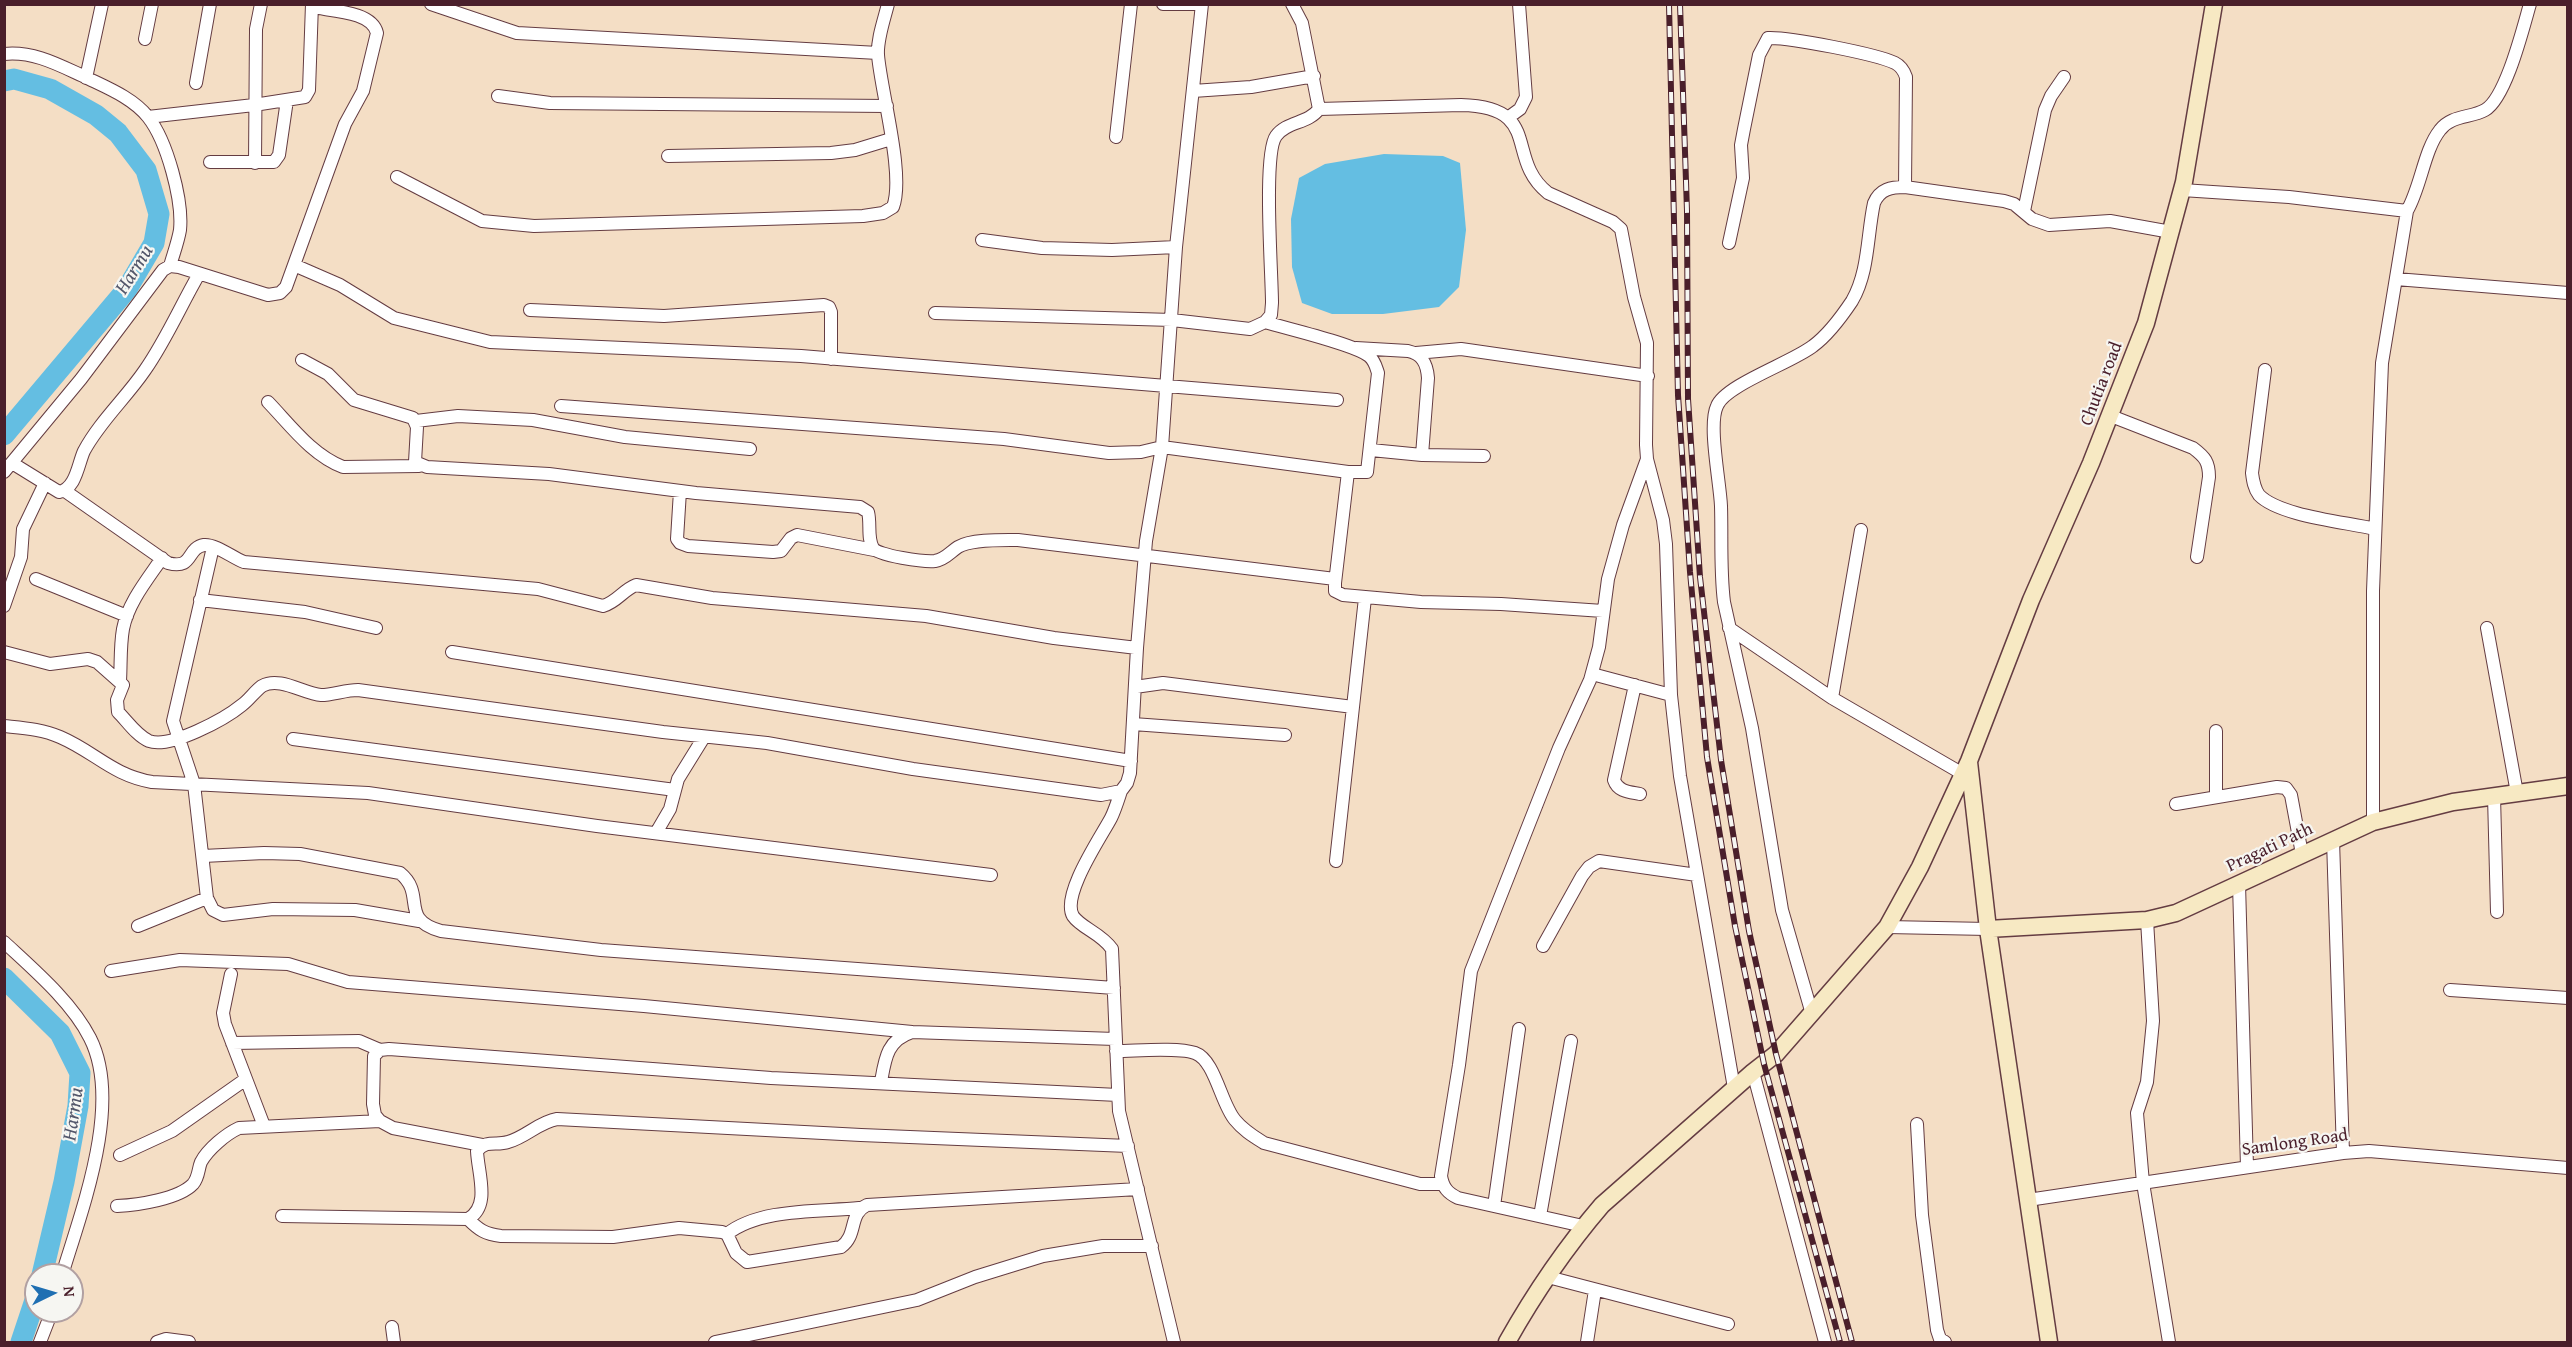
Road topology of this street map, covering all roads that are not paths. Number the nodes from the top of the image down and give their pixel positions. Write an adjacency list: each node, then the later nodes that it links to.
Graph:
1 (102, 4): 21 (street)
2 (152, 4): 16 (street)
3 (210, 4): 22 (street)
4 (261, 4): 26 (street)
5 (431, 4): 17 (street)
6 (888, 4): 17 (street)
7 (1131, 4): 31 (street)
8 (1163, 4): 9 (street)
9 (1196, 4)
10 (1202, 4): 23 (street)
11 (1292, 4): 19 (street)
12 (1519, 4): 30 (street)
13 (2214, 4): 38 (street, Chutia road)
14 (2530, 4): 39 (street)
15 (312, 6): 25 (street); 45 (street)
16 (145, 39)
17 (878, 53): 27 (street)
18 (4, 54): 21 (street)
19 (1314, 76): 23 (street); 28 (street)
20 (2064, 77): 40 (street)
21 (86, 78): 29 (street)
22 (196, 82)
23 (1193, 91): 44 (street)
24 (498, 96): 27 (street)
25 (287, 100): 26 (street); 35 (street)
26 (254, 105): 29 (street); 35 (street)
27 (887, 106): 32 (street)
28 (1319, 109): 30 (street); 53 (street)
29 (148, 117): 46 (street)
30 (1509, 117): 59 (street)
31 (1116, 136)
32 (891, 139): 33 (street); 36 (street)
33 (668, 156)
34 (210, 162): 35 (street)
35 (255, 163)
36 (397, 177)
37 (1905, 187): 40 (street); 43 (street); 93 (street)
38 (2182, 190): 39 (street); 41 (street, Chutia road)
39 (2407, 211): 48 (street)
40 (2024, 212): 41 (street)
41 (2171, 232): 64 (street, Chutia road)
42 (982, 240): 44 (street)
43 (1729, 243)
44 (1176, 247): 52 (street)
45 (294, 265): 47 (street); 56 (street)
46 (170, 266): 47 (street); 73 (street)
47 (199, 274): 76 (street)
48 (2396, 279): 49 (street); 78 (street)
49 (2568, 293)
50 (530, 310): 56 (street)
51 (934, 313): 52 (street)
52 (1172, 320): 53 (street); 60 (street)
53 (1265, 322): 54 (street)
54 (1349, 347): 55 (street); 68 (street)
55 (1416, 353): 59 (street); 69 (street)
56 (831, 359): 60 (street)
57 (302, 360): 65 (street)
58 (2265, 370): 78 (street)
59 (1648, 376): 71 (street)
60 (1167, 387): 61 (street); 66 (street)
61 (1337, 400)
62 (268, 402): 72 (street)
63 (561, 406): 66 (street)
64 (2110, 416): 83 (street); 113 (street, Chutia road)
65 (416, 421): 67 (street); 72 (street)
66 (1162, 447): 74 (street); 82 (street)
67 (750, 449)
68 (1371, 450): 69 (street); 74 (street)
69 (1422, 455): 70 (street)
70 (1484, 456)
71 (1647, 459): 90 (street); 102 (street)
72 (419, 466): 77 (street)
73 (8, 467): 75 (street)
74 (1348, 472): 86 (street)
75 (45, 483): 76 (street); 89 (street)
76 (65, 491): 84 (street)
77 (680, 491): 81 (street); 81 (street)
78 (2375, 529): 123 (street)
79 (1861, 530): 103 (street)
80 (213, 547): 84 (street); 88 (street); 95 (street)
81 (874, 550): 82 (street)
82 (1144, 557): 86 (street); 95 (street)
83 (2197, 557)
84 (162, 558): 91 (street)
85 (36, 579): 91 (street)
86 (1335, 579): 87 (street)
87 (1365, 598): 90 (street); 104 (street)
88 (200, 600): 92 (street); 110 (street)
89 (4, 606)
90 (1603, 611): 98 (street)
91 (127, 616): 99 (street)
92 (376, 628)
93 (1729, 628): 103 (street); 146 (street)
94 (2487, 628): 118 (street)
95 (1137, 648): 101 (street)
96 (4, 652): 99 (street)
97 (452, 652): 112 (street)
98 (1592, 674): 100 (street); 168 (street)
99 (120, 681): 110 (street)
100 (1635, 685): 102 (street); 119 (street)
101 (1135, 687): 104 (street); 105 (street)
102 (1671, 694): 130 (street)
103 (1832, 698): 113 (street)
104 (1353, 707): 128 (street)
105 (1133, 724): 108 (street); 112 (street)
106 (4, 726): 114 (street)
107 (2216, 731): 121 (street)
108 (1285, 735)
109 (704, 737): 110 (street); 116 (street); 117 (street)
110 (178, 739): 114 (street)
111 (293, 739): 116 (street)
112 (1131, 761): 117 (street)
113 (1966, 768): 137 (street, Chutia road); 138 (street)
114 (194, 784): 124 (street); 127 (street)
115 (2568, 786): 118 (street, Pragati Path)
116 (675, 790): 124 (street)
117 (1121, 791): 143 (street)
118 (2517, 793): 120 (street, Pragati Path)
119 (1640, 794)
120 (2494, 796): 123 (street, Pragati Path); 133 (street)
121 (2216, 797): 122 (street); 126 (street)
122 (2176, 804)
123 (2373, 822): 125 (street, Pragati Path)
124 (656, 833): 129 (street)
125 (2332, 840): 126 (street, Pragati Path); 163 (street)
126 (2301, 854): 131 (street, Pragati Path)
127 (202, 856): 132 (street); 135 (street)
128 (1336, 861)
129 (991, 875)
130 (1697, 875): 140 (street); 156 (street)
131 (2238, 884): 134 (street, Pragati Path); 165 (street)
132 (207, 898): 135 (street); 136 (street)
133 (2497, 912)
134 (2147, 920): 138 (street, Pragati Path); 167 (street)
135 (419, 921): 143 (street)
136 (138, 926)
137 (1887, 927): 138 (street); 146 (street, Chutia road)
138 (1988, 930): 170 (street)
139 (4, 942): 180 (street)
140 (1543, 946)
141 (111, 970): 148 (street)
142 (231, 974): 150 (street)
143 (1114, 988): 151 (street)
144 (2450, 990): 145 (street)
145 (2568, 998)
146 (1812, 1014): 153 (street, Chutia road)
147 (1519, 1029): 172 (street)
148 (912, 1032): 151 (street); 155 (street)
149 (1571, 1041): 175 (street)
150 (232, 1043): 152 (street); 154 (street)
151 (1116, 1045): 157 (street); 168 (street)
152 (380, 1050): 155 (street); 158 (street)
153 (1753, 1072): 156 (street, Chutia road); 194 (street)
154 (246, 1079): 160 (street); 164 (street)
155 (880, 1082): 157 (street)
156 (1734, 1088): 177 (street, Chutia road)
157 (1118, 1095): 162 (street)
158 (380, 1121): 160 (street); 161 (street)
159 (1917, 1124): 195 (street)
160 (264, 1126): 171 (street)
161 (482, 1145): 162 (street); 176 (street)
162 (1128, 1146): 169 (street)
163 (2343, 1153): 165 (street, Samlong Road); 166 (street, Samlong Road)
164 (120, 1155)
165 (2247, 1167): 167 (street, Samlong Road)
166 (2568, 1168)
167 (2143, 1183): 170 (street, Samlong Road); 197 (street)
168 (1442, 1184): 172 (street)
169 (1138, 1189): 173 (street); 179 (street)
170 (2028, 1200): 196 (street)
171 (117, 1206)
172 (1494, 1206): 175 (street)
173 (860, 1208): 178 (street); 178 (street)
174 (282, 1216): 176 (street)
175 (1540, 1216): 177 (street)
176 (468, 1219): 178 (street)
177 (1583, 1226): 181 (street, Chutia road)
178 (727, 1234)
179 (1152, 1246): 190 (street); 191 (street)
180 (66, 1263)
181 (1548, 1277): 182 (street); 192 (street, Chutia road)
182 (1595, 1290): 184 (street); 193 (street)
183 (47, 1323): 186 (street)
184 (1728, 1324)
185 (392, 1327): 189 (street)
186 (40, 1342)
187 (157, 1342): 188 (street)
188 (189, 1342)
189 (394, 1342)
190 (715, 1342)
191 (1174, 1342)
192 (1507, 1342)
193 (1587, 1342)
194 (1825, 1342)
195 (1945, 1342)
196 (2049, 1342)
197 (2169, 1342)

